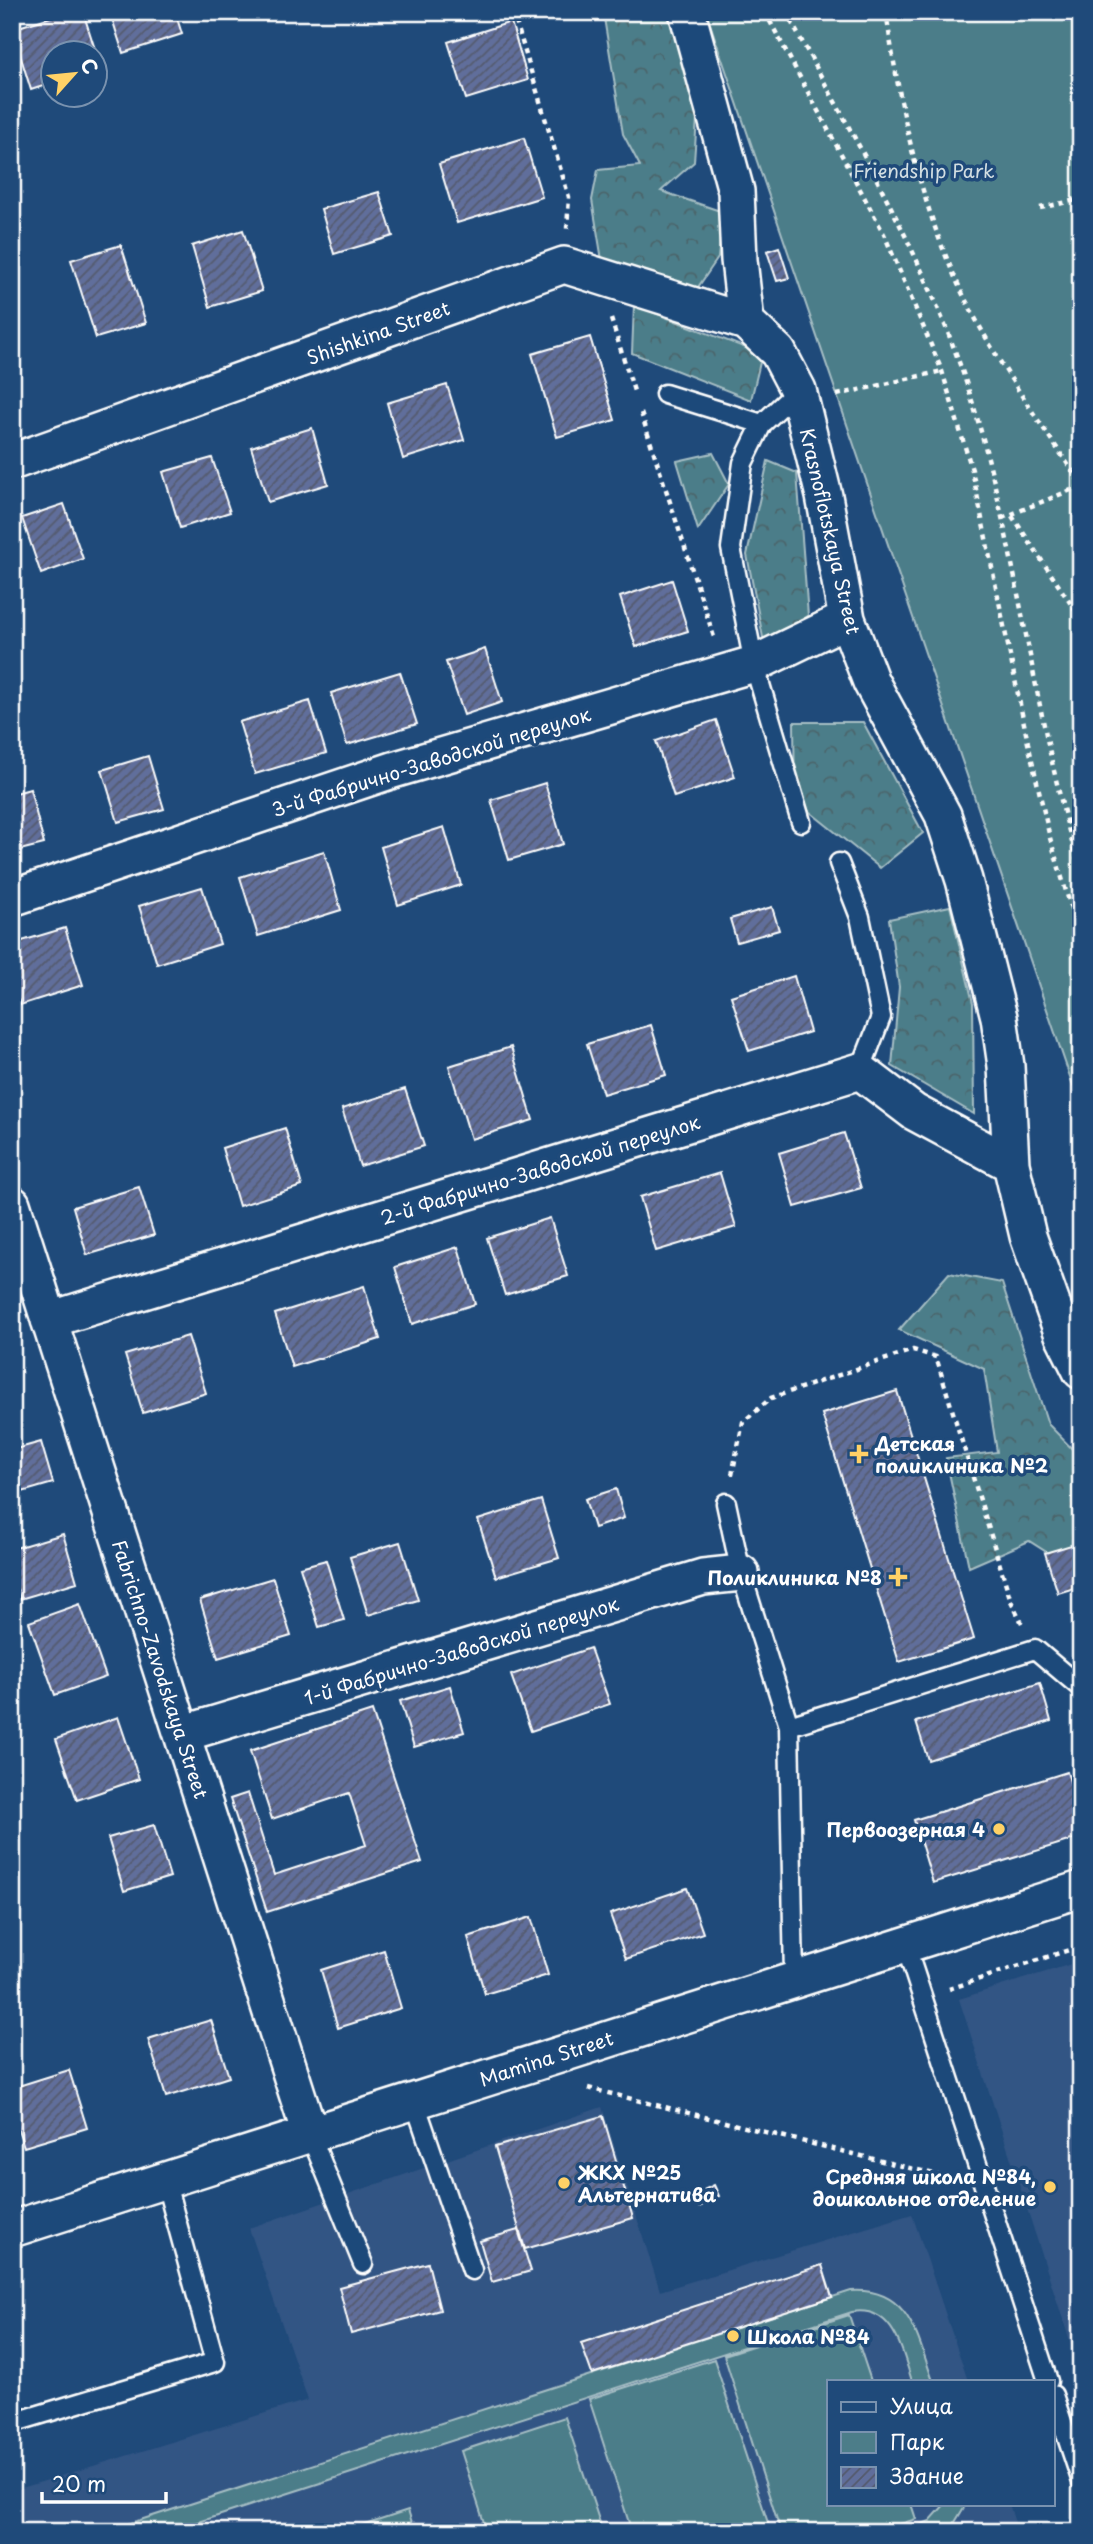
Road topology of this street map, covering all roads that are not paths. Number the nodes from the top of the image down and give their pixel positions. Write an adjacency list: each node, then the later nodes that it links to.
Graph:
1 (688, 12): 2 (street)
2 (746, 322): 4 (street, Krasnoflotskaya Street); 6 (street, Shishkina Street)
3 (665, 394): 5 (lane)
4 (799, 396): 5 (lane); 7 (street, Krasnoflotskaya Street)
5 (762, 424): 8 (lane)
6 (12, 463)
7 (847, 619): 8 (street, 3-й Фабрично-Заводской переулок); 13 (street, Krasnoflotskaya Street)
8 (739, 668): 9 (lane); 11 (street, 3-й Фабрично-Заводской переулок)
9 (801, 822)
10 (839, 863): 12 (lane)
11 (12, 898)
12 (860, 1070): 13 (street); 15 (street, 2-й Фабрично-Заводской переулок)
13 (1011, 1164): 16 (street, Krasnoflotskaya Street)
14 (12, 1204): 15 (street, Fabrichno-Zavodskaya Street)
15 (49, 1320): 21 (street, Fabrichno-Zavodskaya Street)
16 (1081, 1371)
17 (726, 1503): 18 (lane)
18 (741, 1573): 20 (lane); 21 (street, 1-й Фабрично-Заводской переулок)
19 (1081, 1688): 20 (lane)
20 (789, 1726): 24 (lane)
21 (182, 1734): 26 (street, Fabrichno-Zavodskaya Street)
22 (1081, 1889): 23 (street, Mamina Street)
23 (905, 1944): 24 (street, Mamina Street); 31 (lane)
24 (794, 1978): 25 (street, Mamina Street)
25 (414, 2100): 26 (street, Mamina Street); 30 (lane)
26 (310, 2134): 27 (street, Mamina Street); 29 (lane)
27 (165, 2180): 28 (street, Mamina Street); 33 (lane)
28 (12, 2229)
29 (363, 2264)
30 (472, 2270)
31 (1048, 2380)
32 (1054, 2397): 34 (lane)
33 (12, 2423)
34 (1075, 2442): 35 (lane)
35 (1081, 2479)

